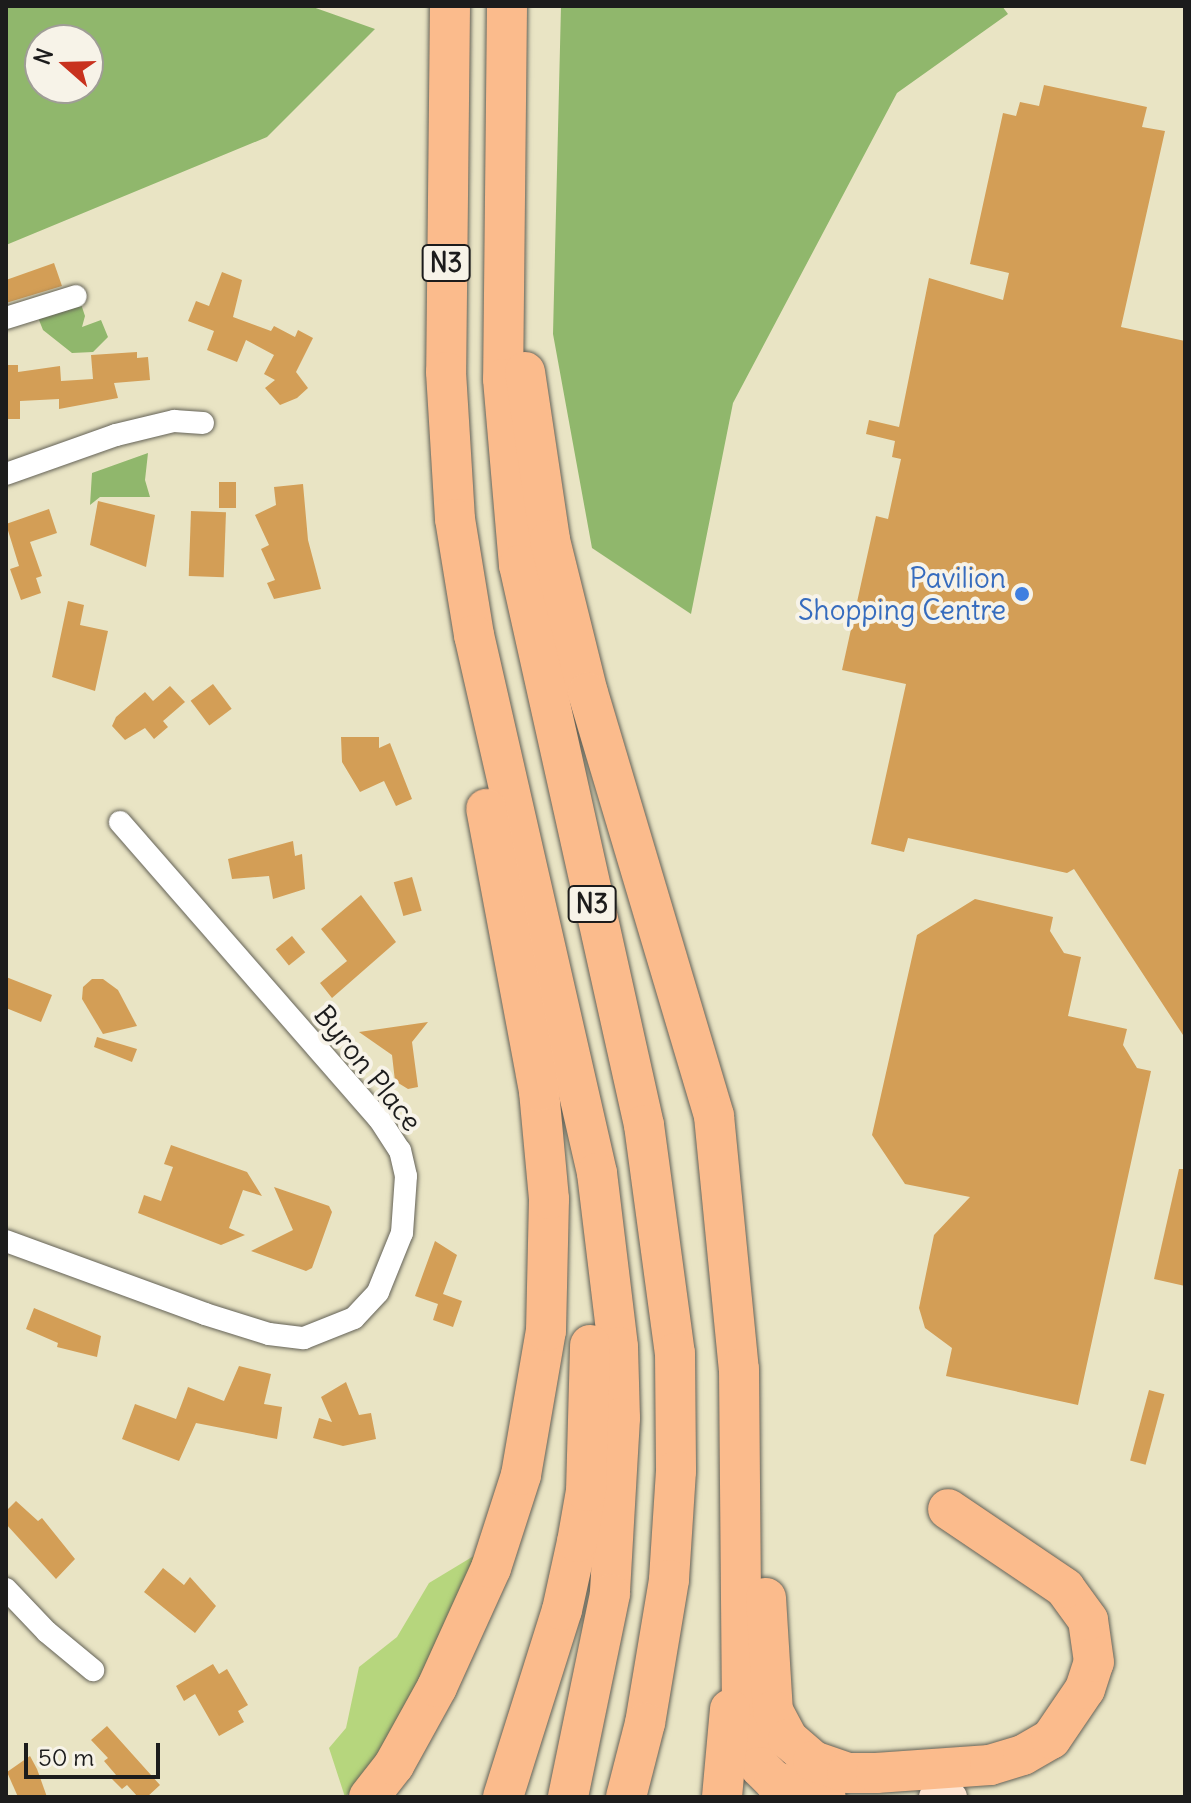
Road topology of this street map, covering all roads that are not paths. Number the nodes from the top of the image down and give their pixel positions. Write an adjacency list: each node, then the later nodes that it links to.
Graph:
1 (450, 6): 8 (highway, N3)
2 (507, 6): 3 (highway, N3)
3 (502, 226): 11 (highway); 20 (highway, N3)
4 (76, 296): 5 (street)
5 (6, 318)
6 (203, 423): 7 (street)
7 (6, 474)
8 (455, 519): 10 (highway, N3); 17 (highway)
9 (120, 822): 12 (street, Byron Place)
10 (545, 946): 18 (highway); 19 (highway, N3)
11 (714, 1116): 13 (highway); 15 (highway)
12 (6, 1241)
13 (948, 1509)
14 (6, 1589): 16 (street)
15 (739, 1658): 21 (highway); 22 (highway)
16 (93, 1670)
17 (369, 1797)
18 (503, 1797)
19 (568, 1797)
20 (626, 1797)
21 (722, 1797)
22 (826, 1797)
23 (934, 1797): 24 (main road)
24 (952, 1797)

